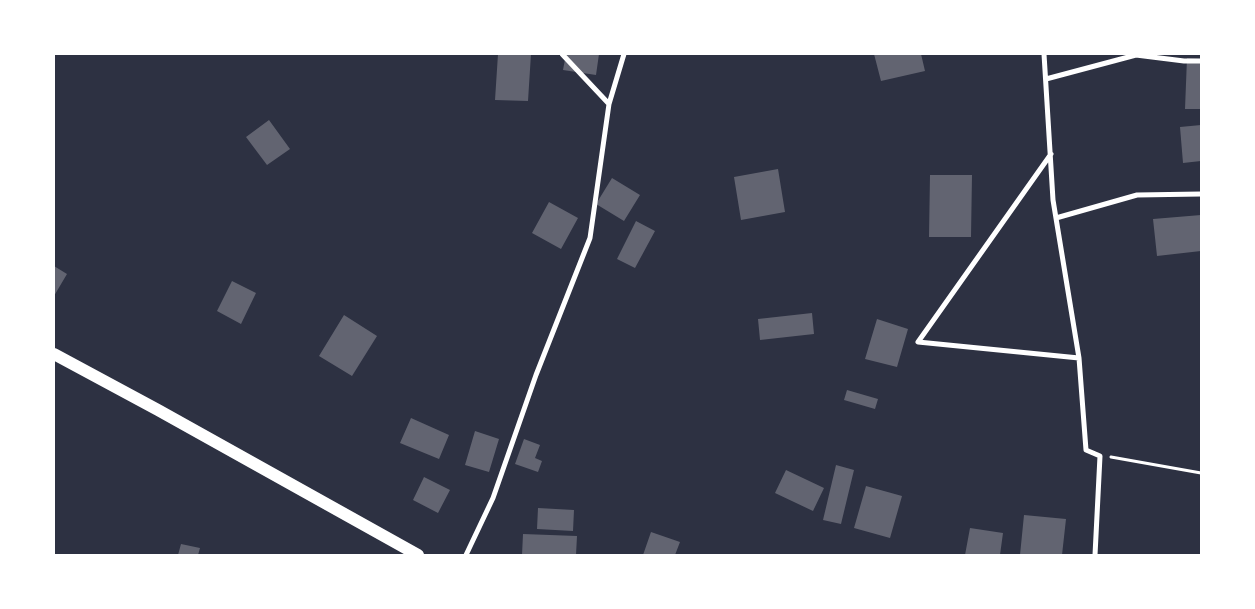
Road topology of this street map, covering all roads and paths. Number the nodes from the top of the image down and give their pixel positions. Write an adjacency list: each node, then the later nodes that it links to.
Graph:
1 (562, 54): 6 (street)
2 (624, 54): 6 (street)
3 (1044, 54): 5 (street)
4 (1201, 60): 5 (street)
5 (1046, 79): 7 (street)
6 (609, 104): 15 (street)
7 (1051, 154): 9 (street); 11 (street)
8 (1201, 194): 9 (street)
9 (1056, 218): 11 (street)
10 (54, 354): 14 (main road)
11 (1078, 358): 12 (street)
12 (1100, 456): 13 (path); 16 (street)
13 (1201, 473)
14 (418, 555)
15 (466, 555)
16 (1095, 555)

